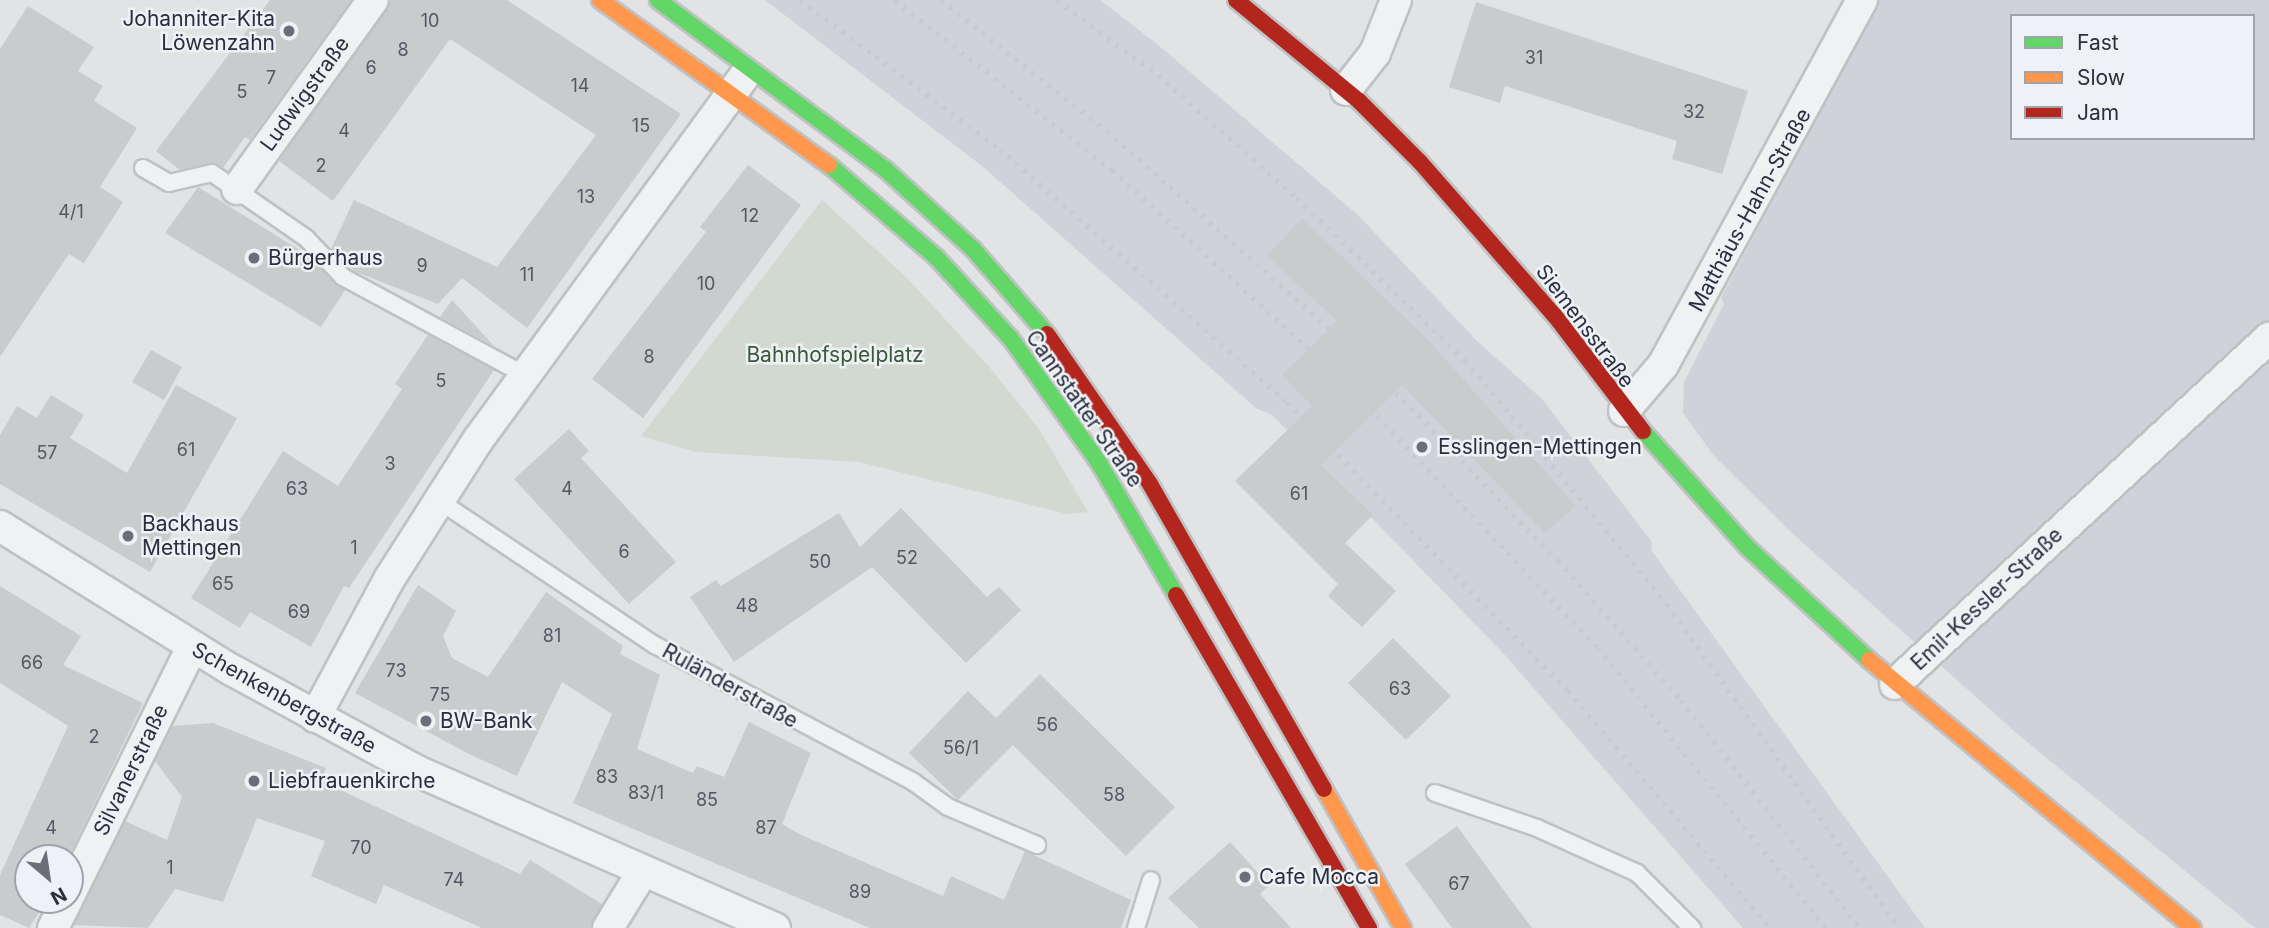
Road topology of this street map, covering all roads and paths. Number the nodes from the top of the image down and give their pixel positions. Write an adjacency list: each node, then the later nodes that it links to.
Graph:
1 (373, 0): 11 (street, Ludwigstraße)
2 (600, 0): 9 (main road, Cannstatter Straße)
3 (658, 0): 7 (main road, Cannstatter Straße)
4 (1236, 0): 8 (main road, Siemensstraße)
5 (1396, 0): 8 (street)
6 (1862, 0): 14 (street, Matthäus-Hahn-Straße)
7 (752, 65): 9 (street); 29 (main road, Cannstatter Straße)
8 (1346, 90): 14 (main road, Siemensstraße)
9 (734, 92): 13 (street); 28 (main road, Cannstatter Straße)
10 (144, 168): 11 (lane)
11 (237, 189): 13 (lane)
12 (2269, 338): 18 (street, Emil-Kessler-Straße)
13 (525, 375): 15 (street)
14 (1624, 411): 18 (main road, Siemensstraße)
15 (438, 500): 19 (street); 21 (lane, Ruländerstraße)
16 (0, 526): 17 (street, Schenkenbergstraße)
17 (192, 646): 19 (street, Schenkenbergstraße); 22 (street, Silvanerstraße)
18 (1895, 684): 31 (main road, Emil-Kessler-Straße)
19 (315, 717): 23 (street, Schenkenbergstraße)
20 (1436, 793): 30 (lane)
21 (1037, 845)
22 (84, 866)
23 (643, 871): 25 (street); 26 (street, Schenkenbergstraße)
24 (1151, 880): 27 (lane)
25 (608, 928)
26 (775, 928)
27 (1136, 928)
28 (1369, 928)
29 (1403, 928)
30 (1692, 928)
31 (2193, 928)

